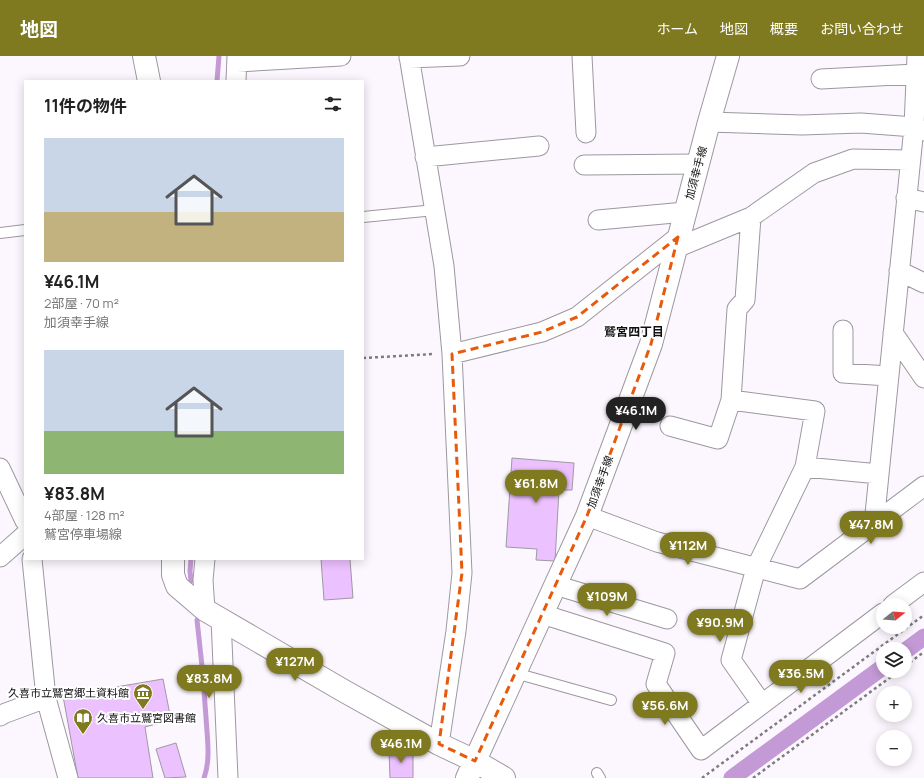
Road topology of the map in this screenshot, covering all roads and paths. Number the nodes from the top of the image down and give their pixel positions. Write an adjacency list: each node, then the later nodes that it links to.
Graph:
1 (144, 56): 9 (main road)
2 (341, 56): 7 (street)
3 (460, 56): 6 (street)
4 (582, 56): 14 (street)
5 (728, 56): 12 (main road, 加須幸手線)
6 (409, 57): 16 (street)
7 (237, 59): 10 (street)
8 (916, 65): 11 (street); 13 (street)
9 (149, 80)
10 (236, 80)
11 (821, 80)
12 (709, 122): 13 (street); 18 (main road, 加須幸手線)
13 (919, 129): 17 (street)
14 (586, 133)
15 (539, 146): 16 (street)
16 (425, 157): 21 (street)
17 (910, 160): 20 (street); 24 (street)
18 (698, 164): 19 (street); 22 (main road, 加須幸手線)
19 (584, 165)
20 (915, 200): 29 (street)
21 (434, 210): 23 (lane); 33 (street)
22 (685, 212): 25 (street); 28 (main road, 加須幸手線)
23 (364, 217)
24 (751, 217): 28 (street); 37 (street)
25 (598, 220)
26 (24, 230): 27 (lane)
27 (0, 233)
28 (677, 243): 33 (street); 43 (main road, 加須幸手線)
29 (899, 272): 30 (street); 32 (street)
30 (924, 283)
31 (843, 330): 35 (street)
32 (893, 333): 35 (street); 36 (street)
33 (452, 354): 34 (path); 68 (street)
34 (364, 358)
35 (888, 376): 41 (street)
36 (924, 378)
37 (731, 400): 38 (street); 39 (street)
38 (670, 426)
39 (805, 467): 41 (street); 51 (street)
40 (0, 468): 44 (street)
41 (878, 474): 45 (street)
42 (923, 488): 45 (street)
43 (587, 516): 51 (street); 53 (main road, 加須幸手線)
44 (24, 519)
45 (874, 524): 51 (street)
46 (24, 536): 47 (street)
47 (0, 557)
48 (32, 560): 64 (street)
49 (173, 560): 56 (main road)
50 (205, 560): 56 (street)
51 (756, 568): 66 (street)
52 (924, 582): 54 (street)
53 (555, 585): 55 (main road, 加須幸手線); 59 (street)
54 (902, 598)
55 (542, 614): 62 (main road, 加須幸手線); 66 (street)
56 (213, 615): 68 (main road); 71 (street)
57 (924, 615): 73 (path)
58 (876, 618): 66 (street)
59 (667, 619)
60 (924, 652): 61 (path)
61 (912, 661)
62 (515, 674): 65 (lane); 69 (main road, 加須幸手線)
63 (889, 678): 74 (path)
64 (46, 698): 67 (street); 70 (street)
65 (611, 700)
66 (762, 704)
67 (0, 716)
68 (439, 744): 69 (main road)
69 (471, 770): 72 (main road)
70 (68, 778)
71 (228, 778)
72 (504, 778)
73 (702, 778)
74 (753, 778)

